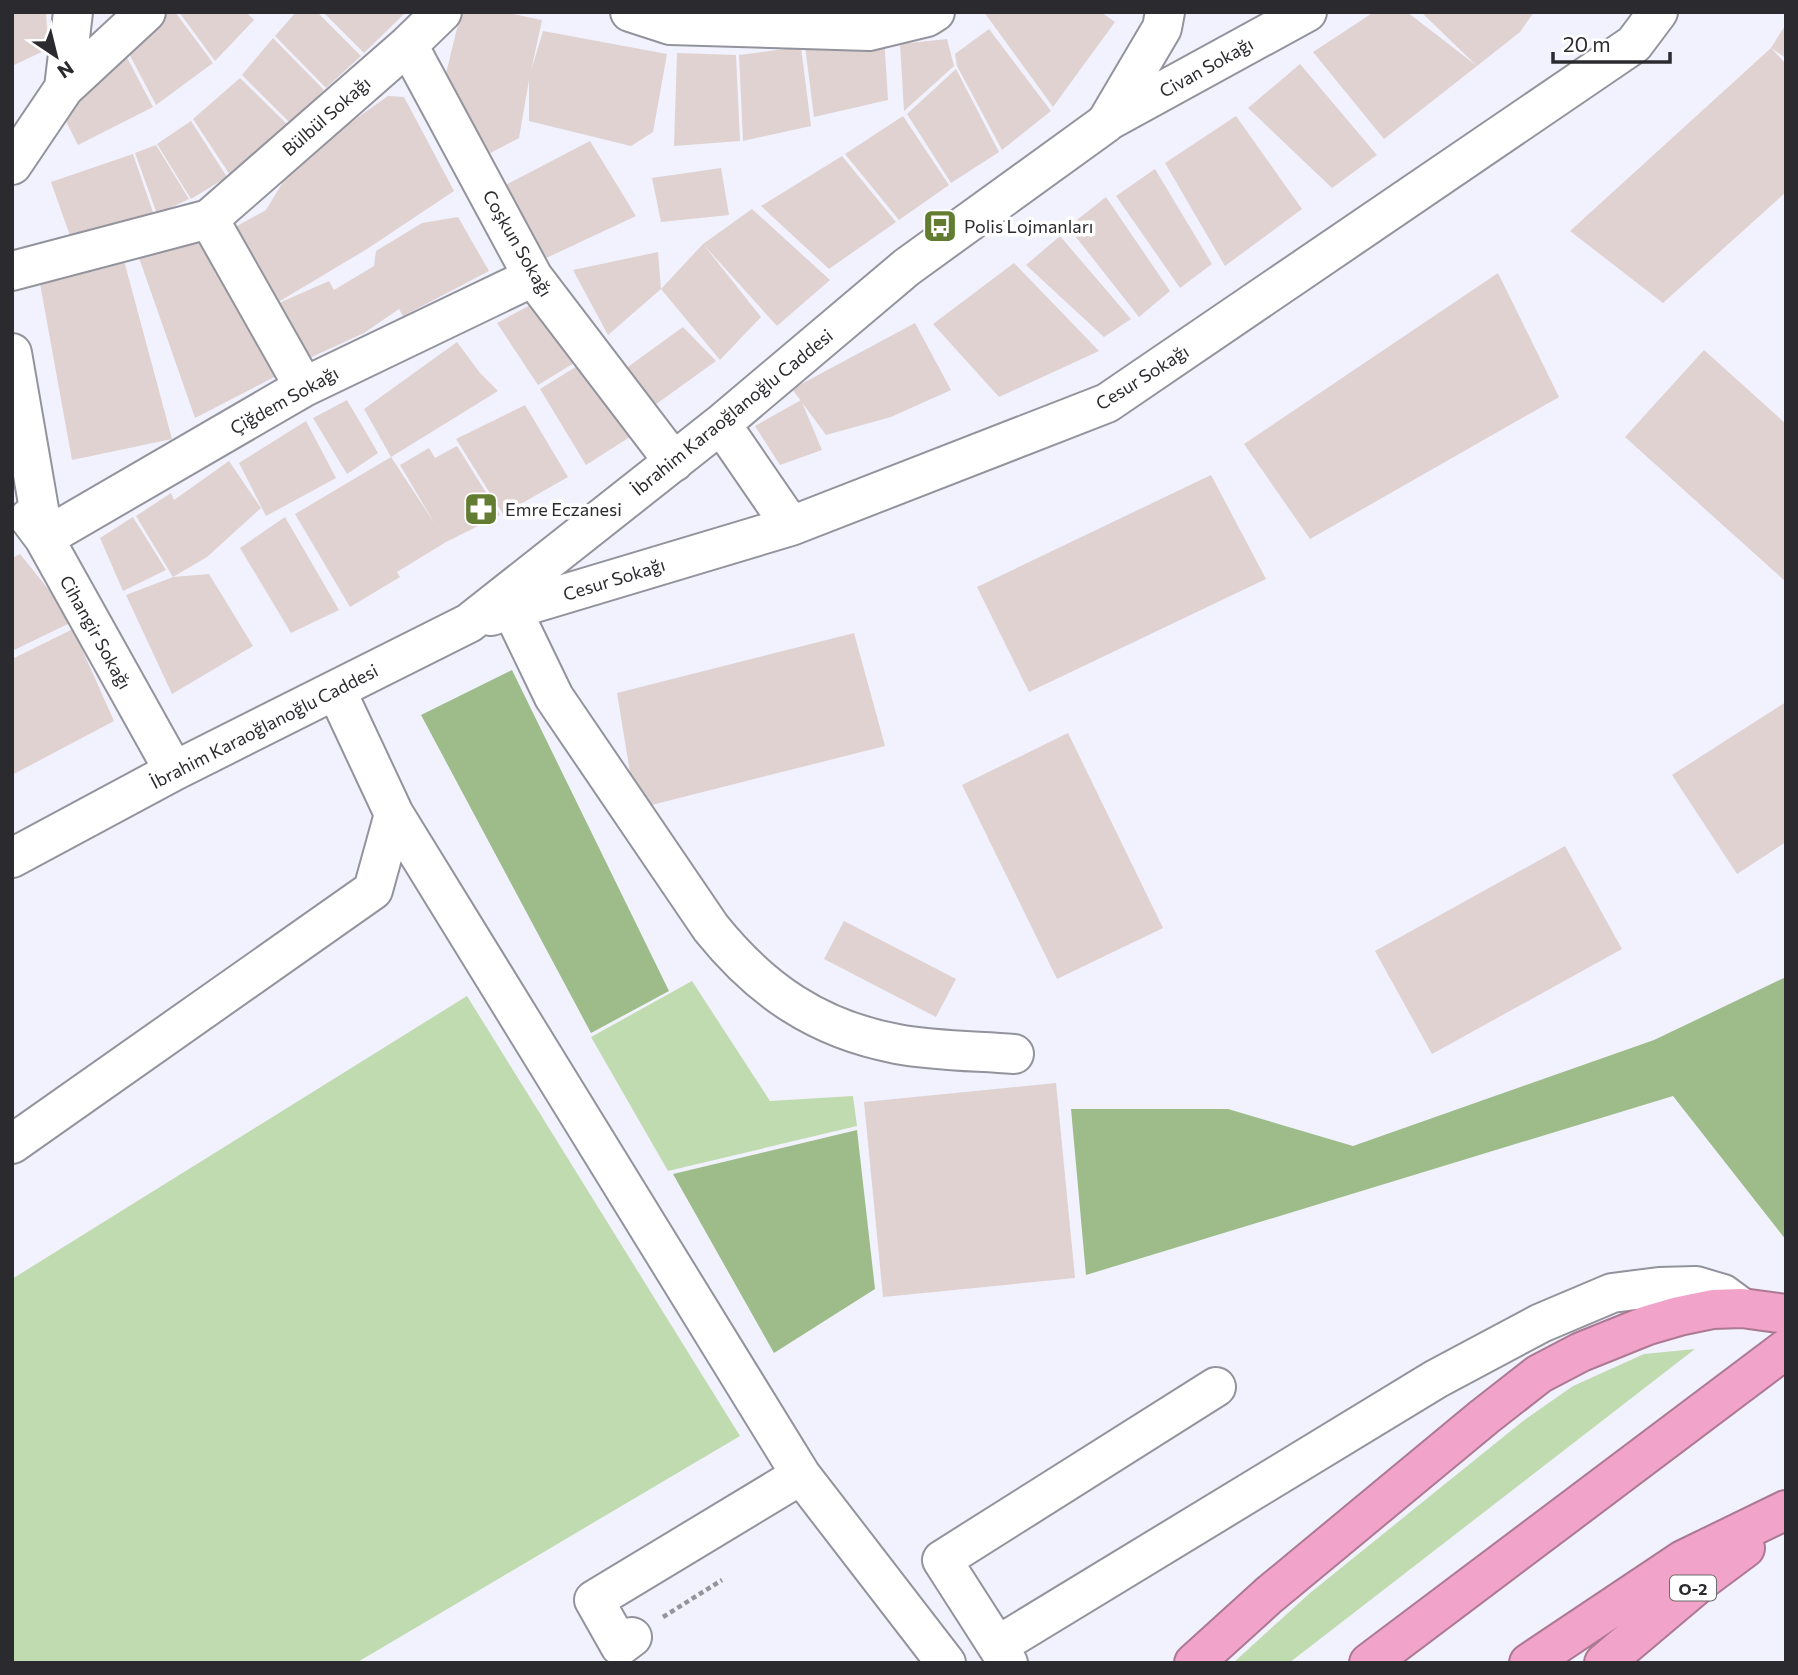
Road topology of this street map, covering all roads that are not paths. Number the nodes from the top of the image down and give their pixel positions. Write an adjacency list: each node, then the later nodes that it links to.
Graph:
1 (72, 12): 10 (street)
2 (146, 12): 10 (street)
3 (442, 12): 9 (street, Bülbül Sokağı)
4 (630, 12): 5 (street)
5 (935, 12)
6 (1165, 12): 11 (street, İbrahim Karaoğlanoğlu Caddesi)
7 (1307, 12): 11 (street, Civan Sokağı)
8 (1658, 12): 21 (street, Cesur Sokağı)
9 (408, 45): 13 (street, Bülbül Sokağı); 15 (street, Coşkun Sokağı)
10 (64, 88): 12 (street)
11 (1106, 123): 18 (street, İbrahim Karaoğlanoğlu Caddesi)
12 (12, 165)
13 (209, 219): 14 (street, Bülbül Sokağı); 17 (street)
14 (12, 271)
15 (533, 276): 17 (street, Çiğdem Sokağı); 19 (street, Coşkun Sokağı)
16 (12, 353): 22 (street)
17 (304, 387): 22 (street, Çiğdem Sokağı)
18 (721, 424): 19 (street, İbrahim Karaoğlanoğlu Caddesi); 21 (street)
19 (674, 462): 24 (street, İbrahim Karaoğlanoğlu Caddesi)
20 (12, 496): 22 (street, Cihangir Sokağı)
21 (791, 526): 23 (street, Cesur Sokağı)
22 (44, 538): 26 (street, Cihangir Sokağı)
23 (512, 610): 24 (street, Cesur Sokağı); 29 (street)
24 (469, 623): 25 (street, İbrahim Karaoğlanoğlu Caddesi)
25 (336, 690): 26 (street, İbrahim Karaoğlanoğlu Caddesi); 27 (street)
26 (174, 771): 28 (street, İbrahim Karaoğlanoğlu Caddesi)
27 (394, 814): 30 (street); 35 (street)
28 (12, 858)
29 (1014, 1055)
30 (12, 1144)
31 (1742, 1308): 32 (highway); 39 (street); 41 (highway)
32 (1786, 1314)
33 (1786, 1349): 42 (highway)
34 (1216, 1387): 39 (street)
35 (801, 1475): 38 (street); 40 (street)
36 (1786, 1510): 43 (highway)
37 (1786, 1518): 44 (highway, O-2)
38 (632, 1637)
39 (1002, 1654)
40 (946, 1663)
41 (1194, 1663)
42 (1369, 1663)
43 (1529, 1663)
44 (1604, 1663)

